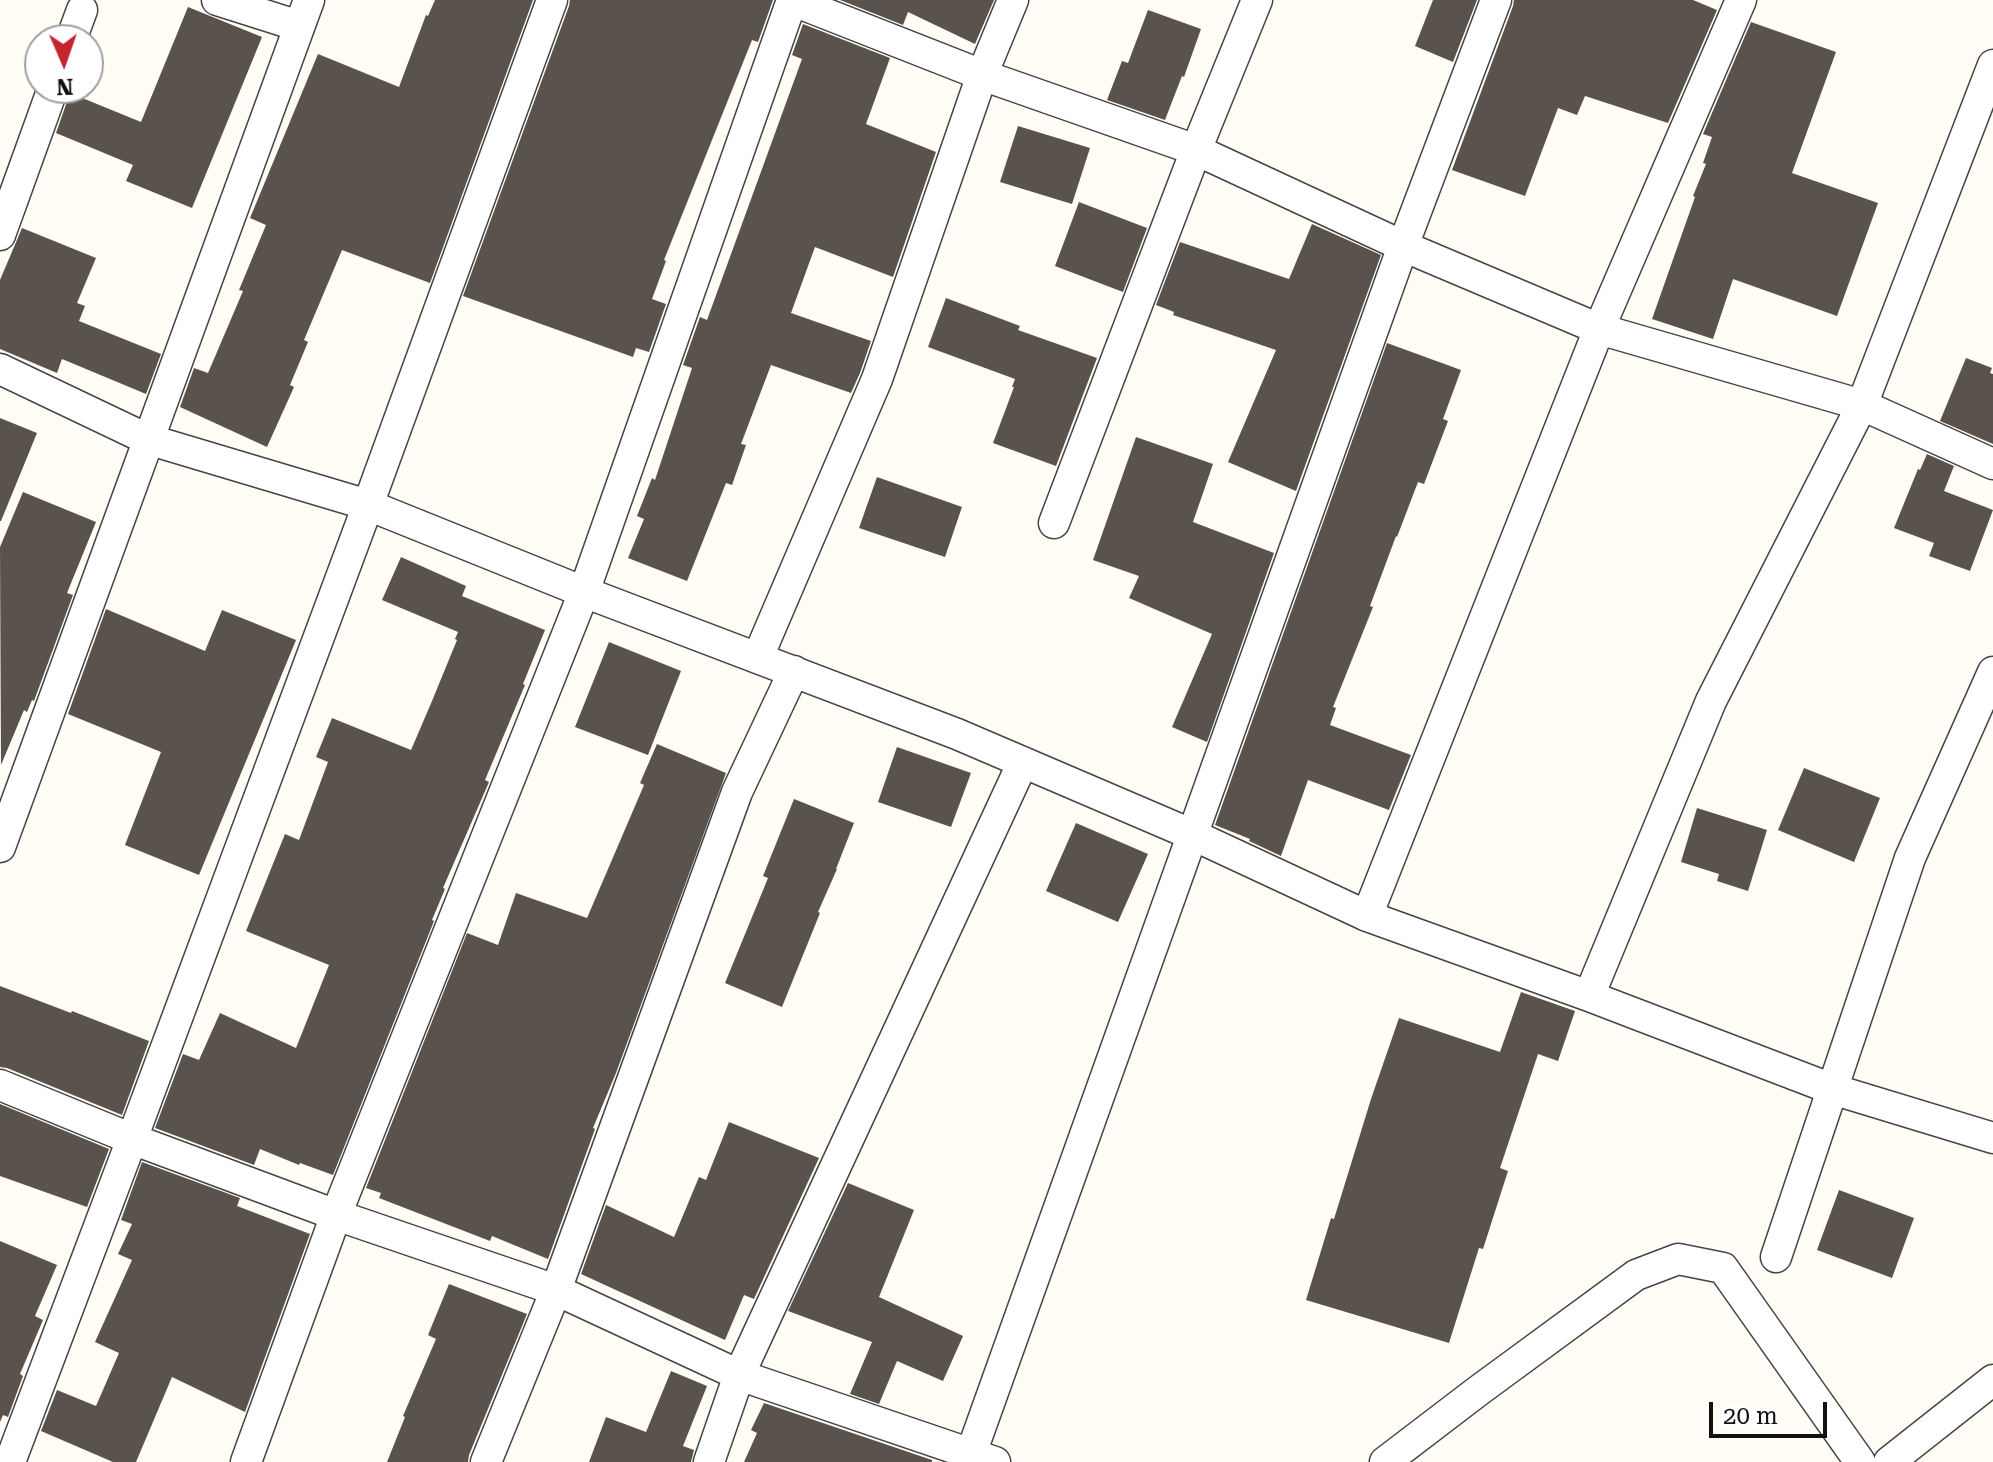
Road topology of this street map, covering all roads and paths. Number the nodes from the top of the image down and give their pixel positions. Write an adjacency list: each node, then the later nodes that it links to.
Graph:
1 (217, 0): 9 (street)
2 (552, 0): 22 (street)
3 (792, 0): 12 (street); 24 (street)
4 (1013, 0): 12 (street)
5 (1257, 0): 14 (street)
6 (1496, 0): 16 (street)
7 (1741, 0): 17 (street)
8 (82, 10): 10 (street)
9 (304, 13): 20 (street)
10 (77, 24)
11 (1993, 65): 19 (street)
12 (982, 75): 14 (street); 25 (street)
13 (47, 104): 15 (street)
14 (1196, 150): 16 (street); 23 (street)
15 (0, 235)
16 (1403, 246): 17 (street); 29 (street)
17 (1599, 329): 19 (street); 31 (street)
18 (0, 369): 20 (street)
19 (1862, 405): 21 (street); 32 (street)
20 (147, 439): 22 (street); 30 (street)
21 (1993, 464)
22 (368, 505): 24 (street); 36 (street)
23 (1054, 523)
24 (584, 592): 25 (street); 37 (street)
25 (758, 657): 26 (street)
26 (794, 671): 28 (street); 39 (street)
27 (1993, 672): 34 (street)
28 (1023, 762): 29 (street); 40 (street)
29 (1193, 835): 31 (street); 42 (street)
30 (2, 837)
31 (1367, 916): 32 (street)
32 (1589, 996): 34 (street)
33 (0, 1085): 36 (street)
34 (1832, 1089): 35 (street); 38 (street)
35 (1993, 1138)
36 (132, 1139): 37 (street); 43 (street)
37 (336, 1215): 39 (street); 44 (street)
38 (1776, 1257)
39 (556, 1290): 40 (street); 45 (street)
40 (739, 1375): 42 (street); 46 (street)
41 (1993, 1380): 49 (street)
42 (978, 1459)
43 (10, 1462)
44 (246, 1462)
45 (486, 1462)
46 (709, 1462)
47 (1385, 1462): 48 (street)
48 (1860, 1462)
49 (1889, 1462)

